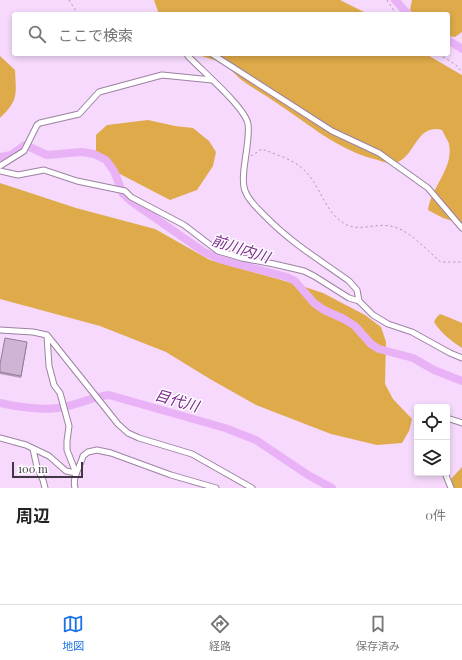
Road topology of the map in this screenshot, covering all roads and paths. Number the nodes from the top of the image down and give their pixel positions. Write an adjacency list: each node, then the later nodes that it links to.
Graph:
1 (69, 0): 3 (path)
2 (387, 0): 4 (path)
3 (77, 12)
4 (395, 12)
5 (188, 56): 9 (street)
6 (215, 56): 13 (street)
7 (442, 56): 8 (path)
8 (462, 72)
9 (212, 80): 10 (street); 11 (street)
10 (246, 159): 14 (path); 15 (street)
11 (0, 166)
12 (0, 171): 15 (street)
13 (462, 228)
14 (462, 262)
15 (359, 300): 18 (street)
16 (0, 330): 17 (street)
17 (47, 335): 23 (street); 28 (street)
18 (462, 358)
19 (450, 419): 20 (street)
20 (462, 423)
21 (0, 438): 22 (street)
22 (33, 449): 23 (street); 25 (street)
23 (76, 473): 26 (street); 27 (street)
24 (446, 476): 29 (street)
25 (44, 488)
26 (75, 488)
27 (216, 488)
28 (252, 488)
29 (450, 488)

